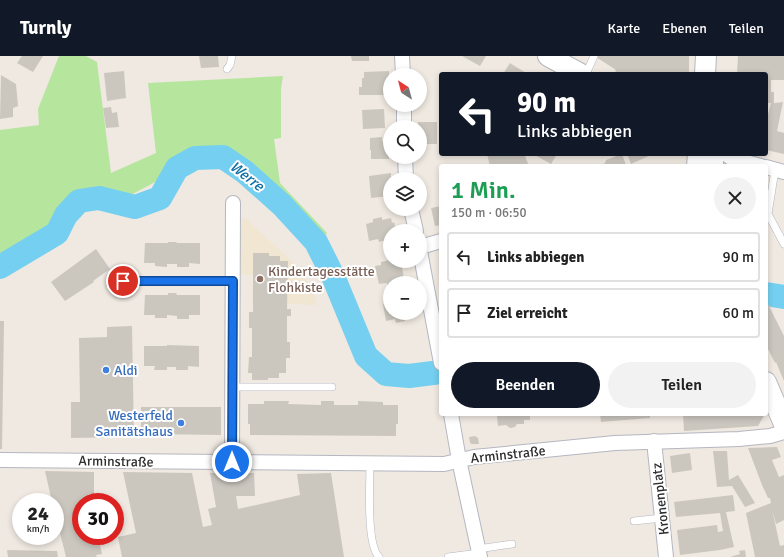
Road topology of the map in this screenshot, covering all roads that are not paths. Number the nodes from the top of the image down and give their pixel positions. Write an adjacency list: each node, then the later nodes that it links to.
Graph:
1 (232, 56): 8 (lane)
2 (402, 56): 7 (street)
3 (548, 56): 9 (main road)
4 (594, 56): 10 (lane)
5 (706, 56): 11 (main road)
6 (719, 56): 12 (main road)
7 (402, 68)
8 (227, 69)
9 (577, 72)
10 (587, 72)
11 (705, 72)
12 (718, 72)
13 (728, 156): 14 (street)
14 (754, 164)
15 (775, 170): 18 (lane)
16 (232, 202): 22 (street)
17 (439, 242): 19 (street)
18 (784, 244)
19 (427, 245)
20 (424, 268): 23 (street)
21 (123, 281): 22 (lane)
22 (233, 281): 25 (street)
23 (437, 324): 24 (street)
24 (439, 343)
25 (232, 387): 27 (lane); 34 (street)
26 (768, 387): 29 (main road)
27 (332, 388)
28 (451, 416): 33 (street)
29 (784, 424)
30 (784, 432): 31 (street, Arminstraße)
31 (654, 441): 33 (street, Arminstraße); 36 (street, Kronenplatz)
32 (0, 460): 34 (street, Arminstraße)
33 (459, 460): 35 (street, Arminstraße); 39 (street)
34 (232, 462): 35 (street, Arminstraße)
35 (370, 463): 40 (lane)
36 (662, 518): 37 (lane); 42 (street, Kronenplatz)
37 (634, 521)
38 (512, 544): 39 (lane)
39 (479, 553): 41 (lane)
40 (379, 557)
41 (448, 557)
42 (666, 557)

